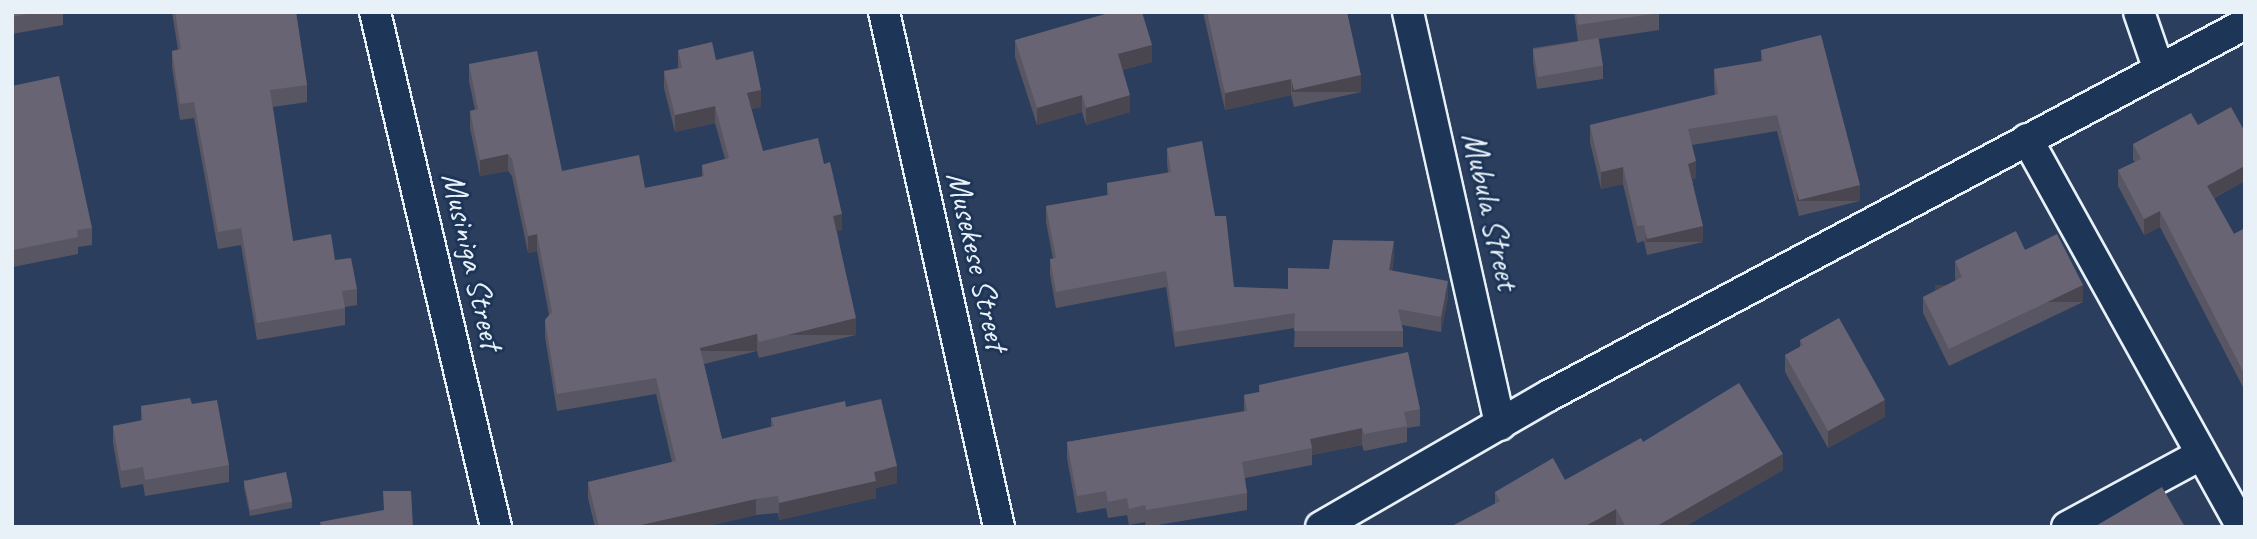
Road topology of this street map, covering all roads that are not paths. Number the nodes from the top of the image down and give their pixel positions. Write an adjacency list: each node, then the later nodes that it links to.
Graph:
1 (375, 12): 11 (street, Musiniga Street)
2 (884, 12): 12 (street, Musekese Street)
3 (1408, 12): 8 (street, Mubula Street)
4 (2139, 12): 6 (street)
5 (2245, 23): 6 (street)
6 (2159, 70): 7 (street)
7 (2027, 139): 8 (street); 9 (street)
8 (1500, 425): 13 (street)
9 (2200, 455): 10 (street); 14 (street)
10 (2241, 519)
11 (496, 527)
12 (999, 527)
13 (1321, 527)
14 (2067, 527)

